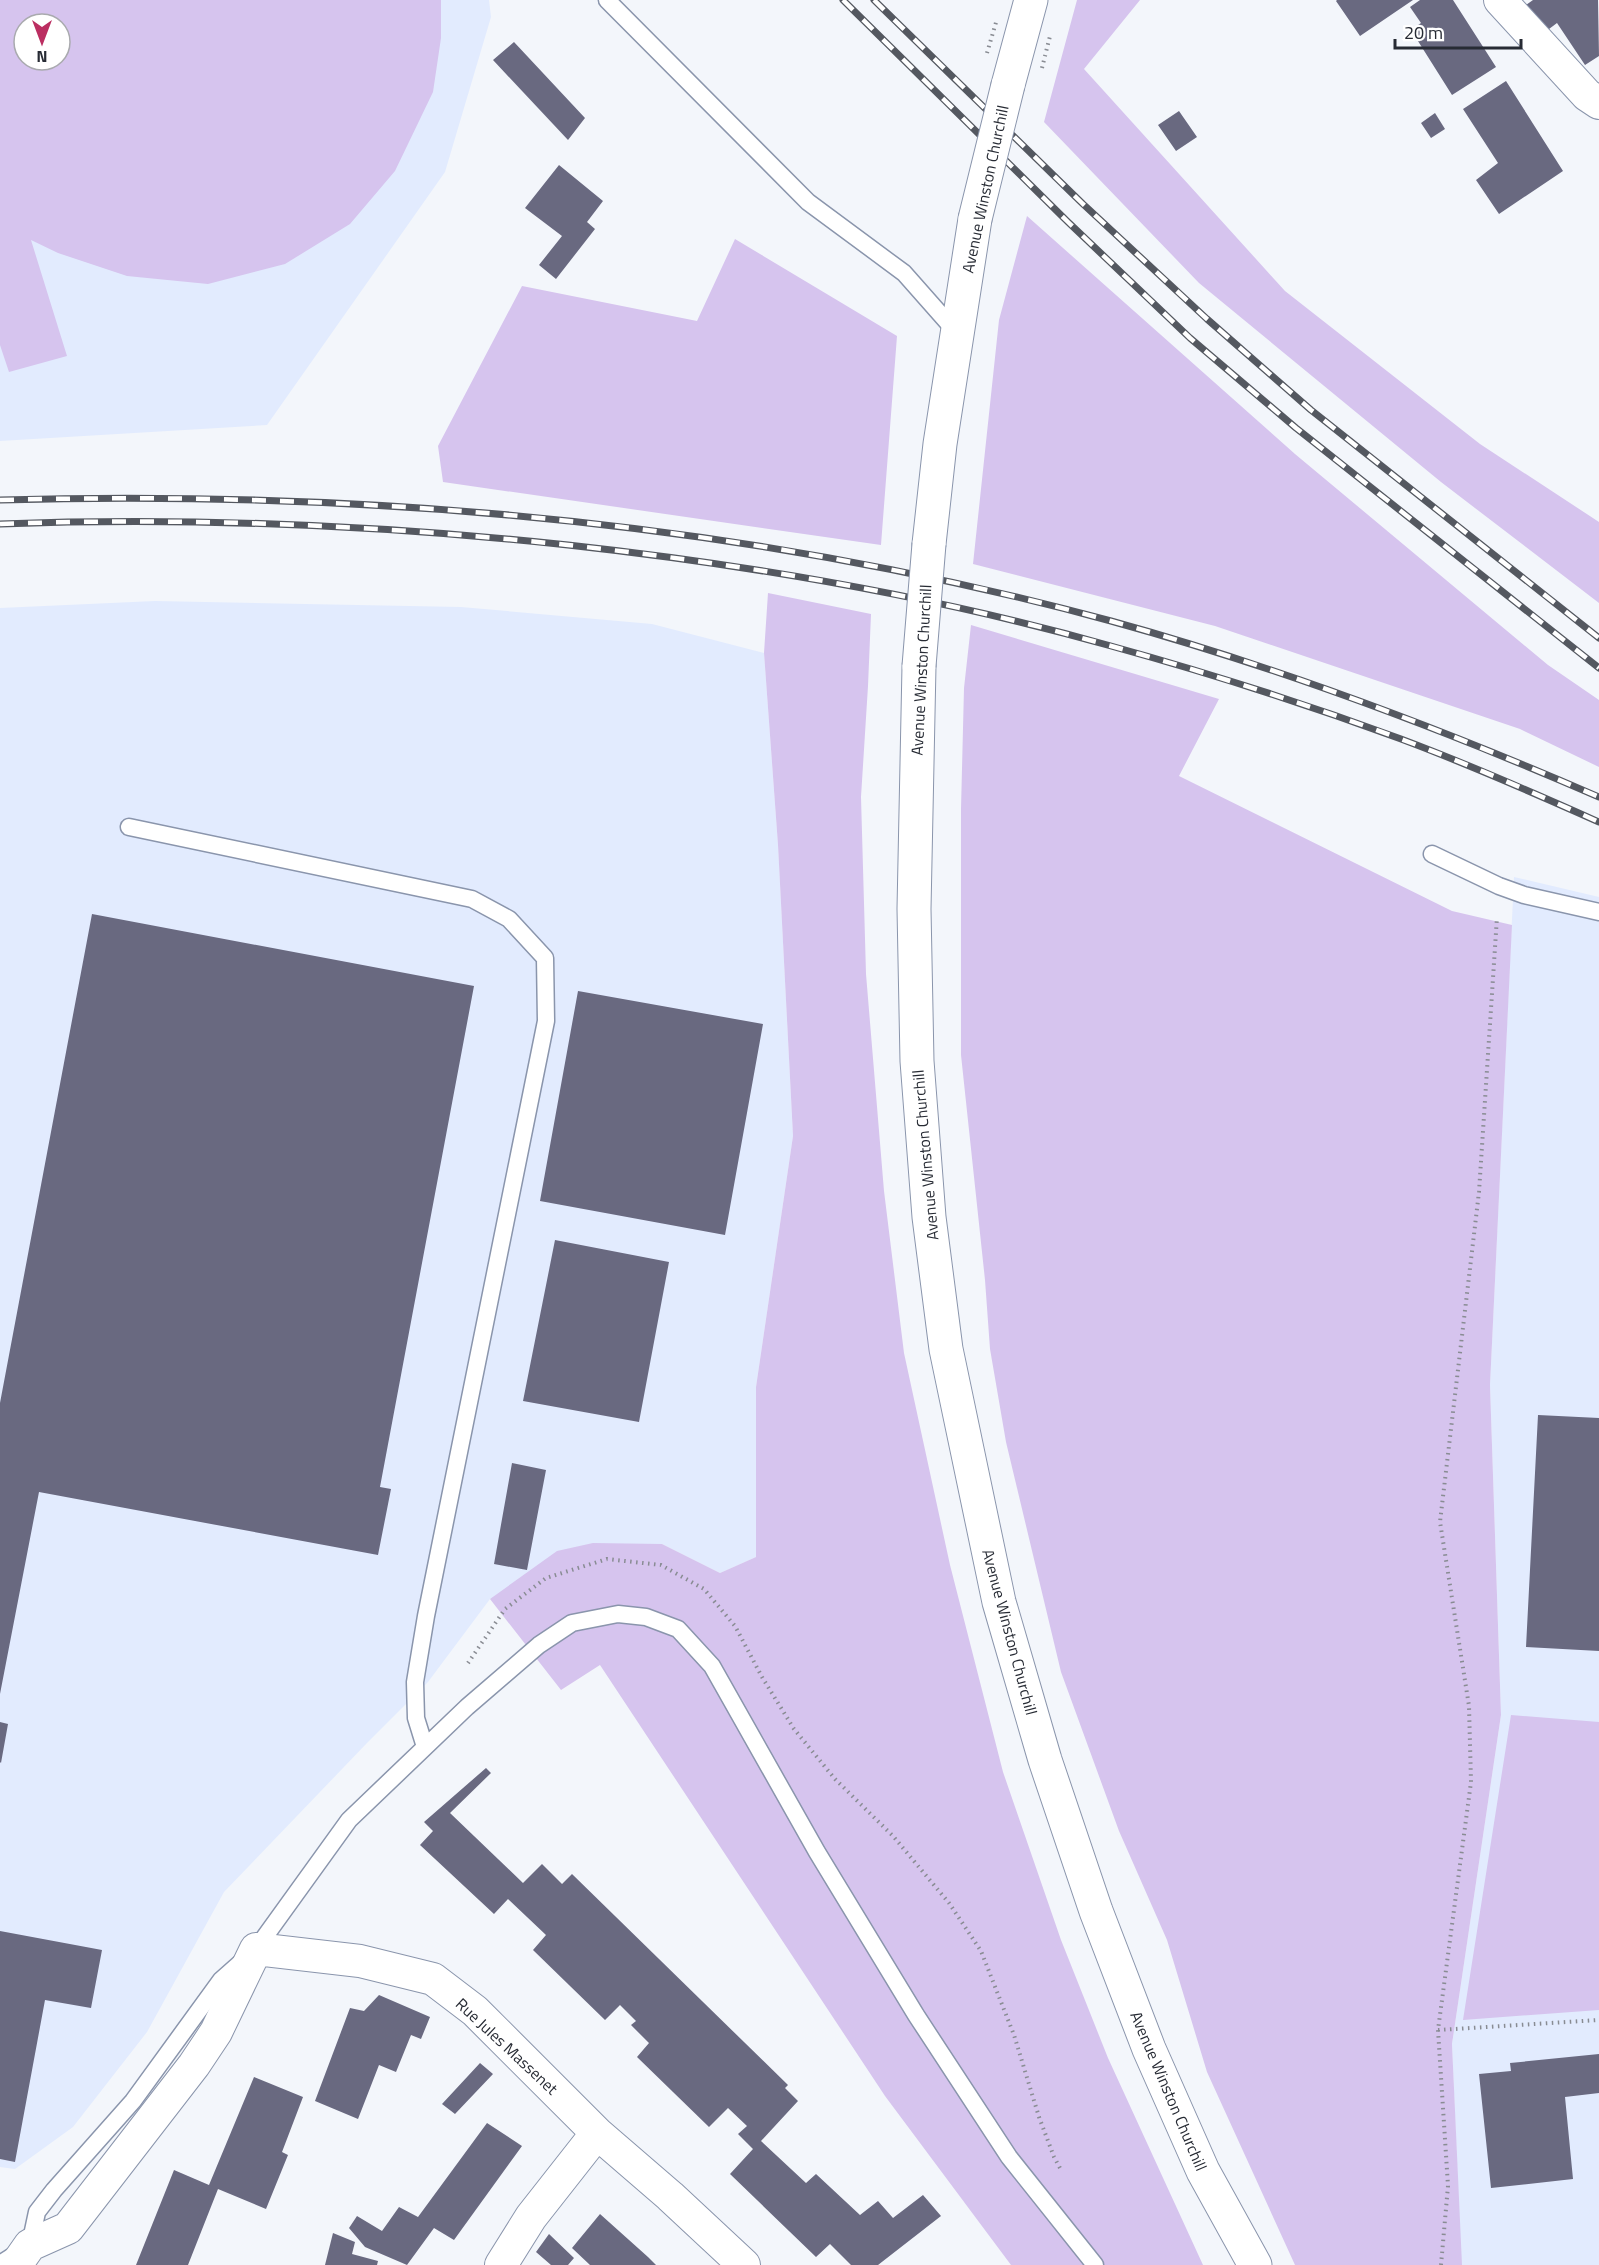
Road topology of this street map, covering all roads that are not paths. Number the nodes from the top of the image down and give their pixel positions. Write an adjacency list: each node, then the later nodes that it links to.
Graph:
1 (607, 0): 5 (lane)
2 (1031, 0): 5 (main road, Avenue Winston Churchill, bridge)
3 (1500, 0): 4 (street)
4 (1599, 103)
5 (957, 333): 17 (main road, Avenue Winston Churchill, bridge)
6 (129, 827): 9 (lane)
7 (1432, 854): 8 (lane)
8 (1599, 912)
9 (425, 1747): 10 (lane); 16 (lane)
10 (256, 1949): 11 (street, Rue Jules Massenet); 12 (street)
11 (597, 2133): 14 (street); 15 (street, Rue Jules Massenet)
12 (23, 2255): 13 (lane)
13 (0, 2264)
14 (501, 2265)
15 (744, 2265)
16 (1095, 2265)
17 (1255, 2265)

